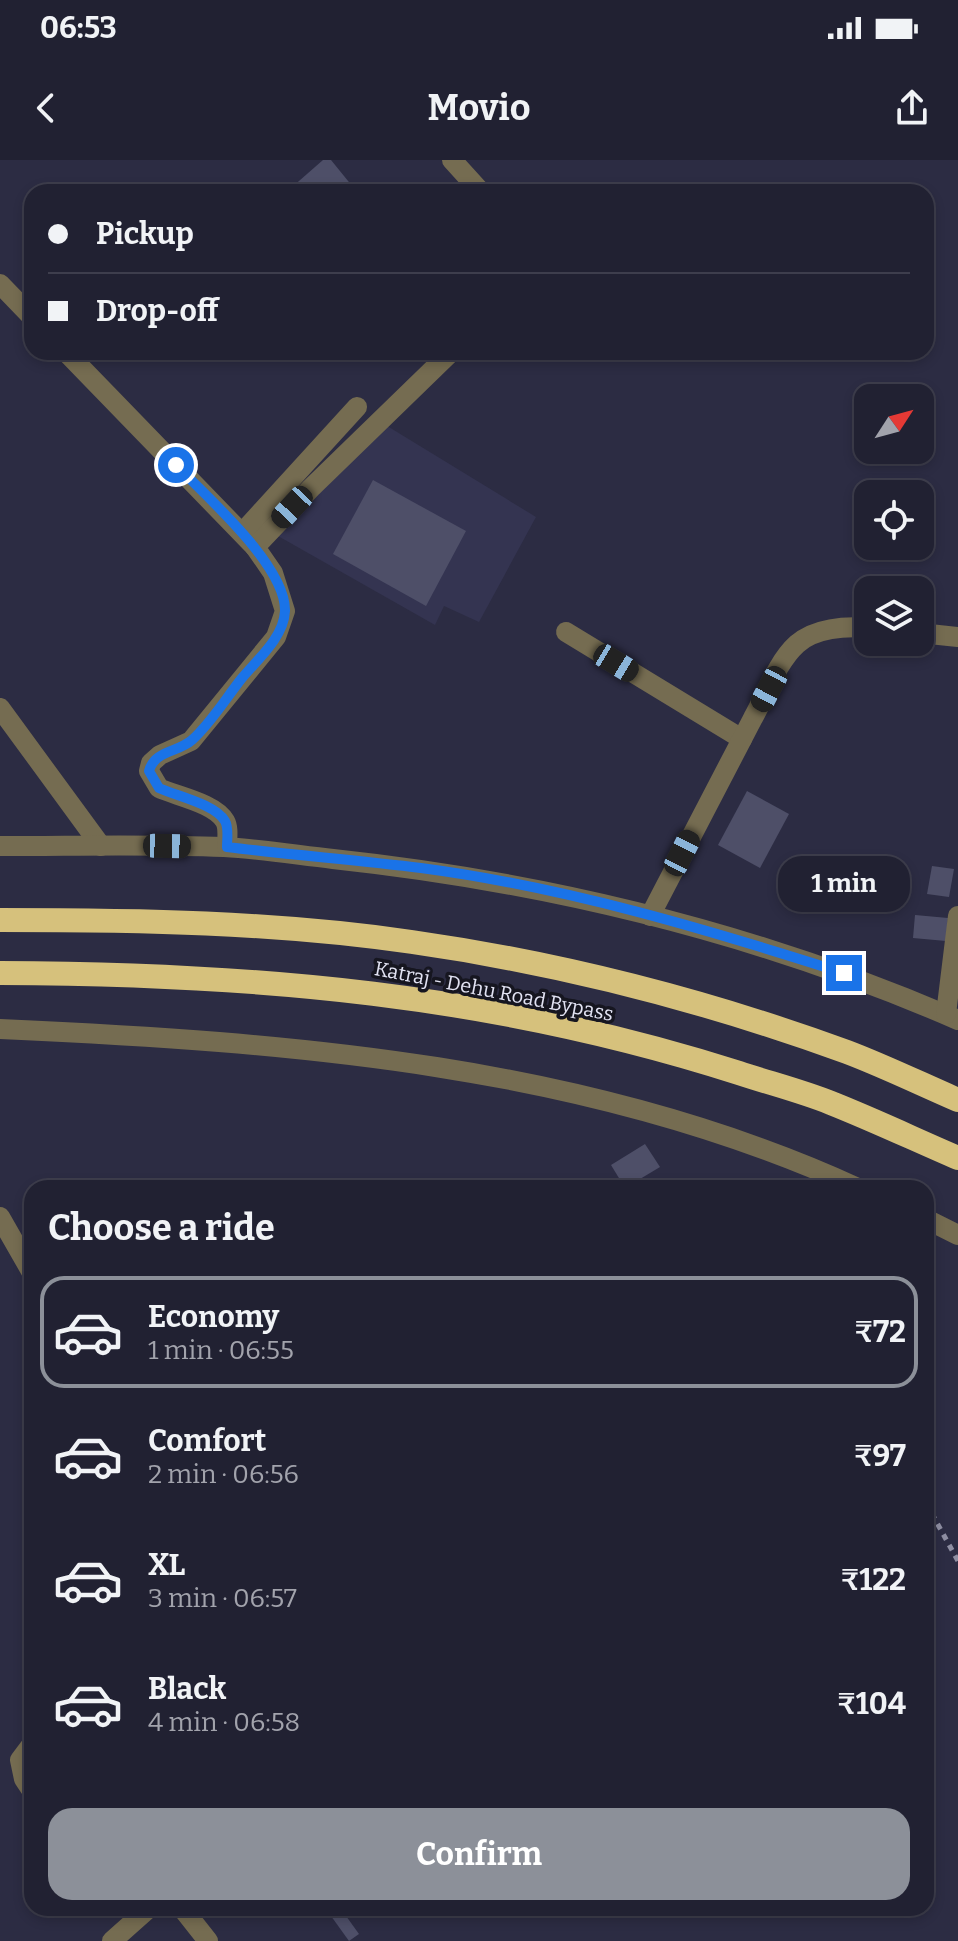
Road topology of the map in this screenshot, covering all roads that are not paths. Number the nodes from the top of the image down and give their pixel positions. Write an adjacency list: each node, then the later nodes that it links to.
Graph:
1 (452, 160): 2 (street)
2 (474, 184)
3 (0, 284): 4 (street)
4 (24, 309)
5 (74, 360): 8 (street)
6 (442, 360): 8 (street)
7 (357, 407): 8 (street)
8 (248, 540): 17 (street)
9 (854, 628): 14 (street)
10 (566, 632): 14 (street)
11 (934, 634): 12 (street)
12 (958, 637)
13 (0, 708): 16 (street)
14 (742, 739): 18 (street)
15 (0, 846): 16 (street)
16 (101, 846): 17 (street)
17 (227, 847): 18 (street)
18 (650, 916): 22 (street)
19 (958, 916): 22 (street)
20 (0, 920): 24 (highway, Katraj - Dehu Road Bypass)
21 (0, 973): 25 (highway, Katraj - Dehu Road Bypass)
22 (952, 1017)
23 (0, 1029): 26 (street)
24 (958, 1100)
25 (958, 1158)
26 (841, 1180)
27 (0, 1217): 30 (street)
28 (934, 1223): 29 (street)
29 (958, 1235)
30 (24, 1259)
31 (24, 1755): 32 (street)
32 (24, 1779)
33 (134, 1916): 35 (street)
34 (188, 1916): 36 (street)
35 (112, 1941)
36 (208, 1941)

